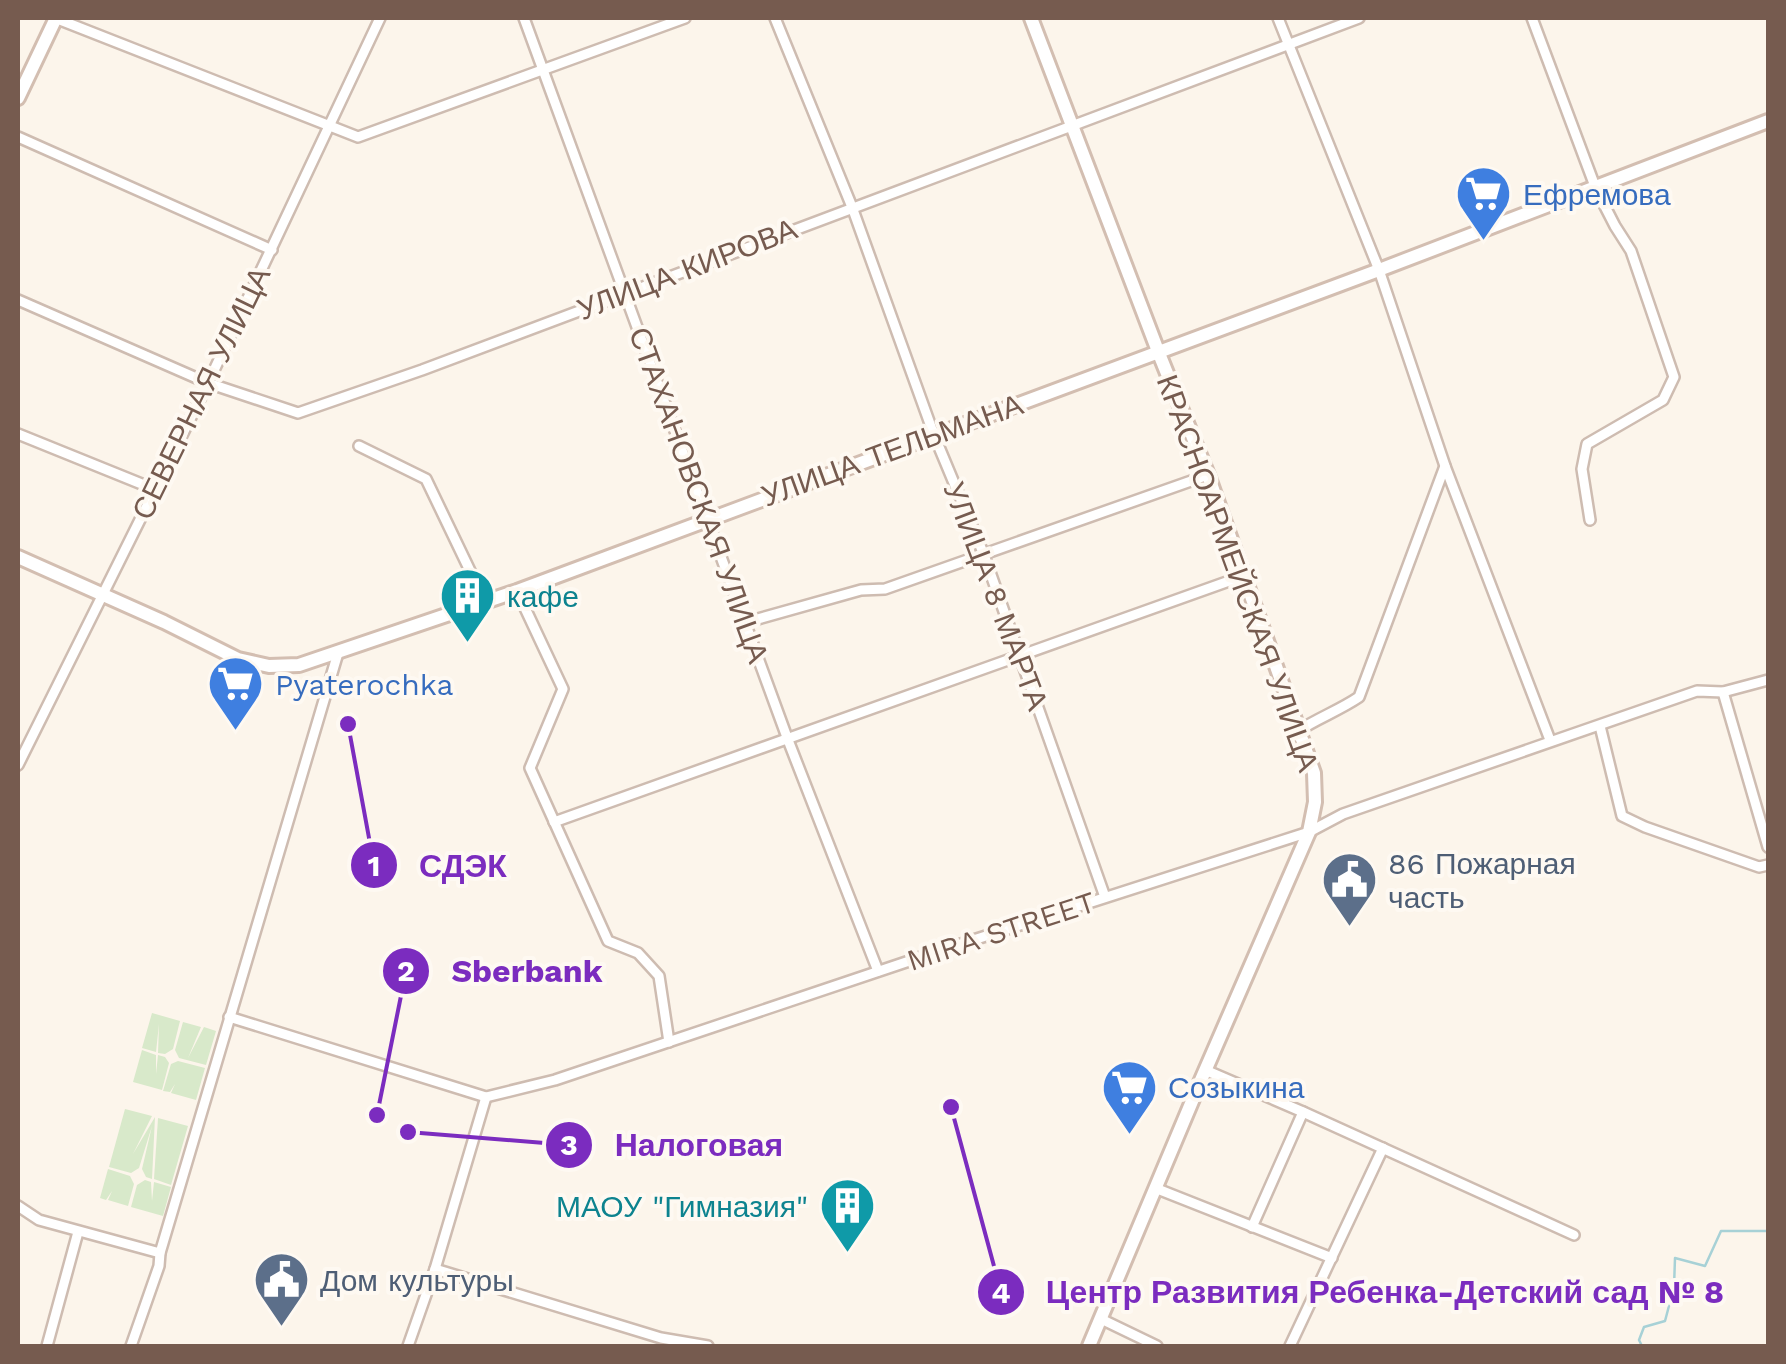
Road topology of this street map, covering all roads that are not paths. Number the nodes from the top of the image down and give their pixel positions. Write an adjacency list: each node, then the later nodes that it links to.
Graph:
1 (56, 18): 12 (street); 15 (street)
2 (380, 18): 15 (street, СЕВЕРНАЯ УЛИЦА)
3 (524, 18): 11 (street, СТАХАНОВСКАЯ УЛИЦА)
4 (685, 18): 11 (street)
5 (775, 18): 18 (street, УЛИЦА 8 МАРТА)
6 (1031, 18): 14 (street, КРАСНОАРМЕЙСКАЯ УЛИЦА)
7 (1278, 18): 10 (street)
8 (1359, 18): 10 (street, УЛИЦА КИРОВА)
9 (1532, 18): 17 (street)
10 (1288, 44): 14 (street, УЛИЦА КИРОВА); 20 (street)
11 (544, 70): 15 (street); 21 (street, СТАХАНОВСКАЯ УЛИЦА)
12 (18, 98)
13 (1768, 121): 17 (street, УЛИЦА ТЕЛЬМАНА)
14 (1072, 126): 18 (street, УЛИЦА КИРОВА); 23 (street, КРАСНОАРМЕЙСКАЯ УЛИЦА)
15 (330, 127): 19 (street, СЕВЕРНАЯ УЛИЦА)
16 (18, 136): 19 (street)
17 (1596, 188): 20 (street, УЛИЦА ТЕЛЬМАНА); 32 (street)
18 (852, 207): 21 (street, УЛИЦА КИРОВА); 26 (street, УЛИЦА 8 МАРТА)
19 (272, 250): 24 (street, СЕВЕРНАЯ УЛИЦА)
20 (1379, 270): 23 (street, УЛИЦА ТЕЛЬМАНА); 28 (street)
21 (624, 293): 24 (street, УЛИЦА КИРОВА); 31 (street, СТАХАНОВСКАЯ УЛИЦА)
22 (18, 300): 24 (street, УЛИЦА КИРОВА)
23 (1158, 352): 26 (street, УЛИЦА ТЕЛЬМАНА); 29 (street, КРАСНОАРМЕЙСКАЯ УЛИЦА)
24 (208, 384): 30 (street, СЕВЕРНАЯ УЛИЦА)
25 (18, 434): 30 (street)
26 (934, 434): 31 (street, УЛИЦА ТЕЛЬМАНА); 33 (street, УЛИЦА 8 МАРТА)
27 (358, 446): 38 (street)
28 (1445, 466): 45 (street); 47 (street)
29 (1208, 475): 33 (street); 35 (street, КРАСНОАРМЕЙСКАЯ УЛИЦА)
30 (154, 490): 37 (street, СЕВЕРНАЯ УЛИЦА)
31 (706, 519): 36 (street, УЛИЦА ТЕЛЬМАНА); 39 (street, СТАХАНОВСКАЯ УЛИЦА)
32 (1590, 520)
33 (984, 555): 39 (street); 41 (street, УЛИЦА 8 МАРТА)
34 (18, 557): 37 (street, УЛИЦА ТЕЛЬМАНА)
35 (1246, 575): 41 (street); 45 (street, КРАСНОАРМЕЙСКАЯ УЛИЦА)
36 (516, 590): 38 (street, УЛИЦА ТЕЛЬМАНА); 49 (street)
37 (101, 595): 40 (street, УЛИЦА ТЕЛЬМАНА); 48 (street, СЕВЕРНАЯ УЛИЦА)
38 (485, 602): 40 (street, УЛИЦА ТЕЛЬМАНА)
39 (746, 622): 46 (street, СТАХАНОВСКАЯ УЛИЦА)
40 (338, 653): 55 (street)
41 (1020, 656): 46 (street); 53 (street, УЛИЦА 8 МАРТА)
42 (1768, 680): 43 (street, MIRA STREET)
43 (1723, 692): 44 (street, MIRA STREET); 51 (street)
44 (1600, 726): 47 (street, MIRA STREET); 52 (street)
45 (1298, 730): 50 (street, КРАСНОАРМЕЙСКАЯ УЛИЦА)
46 (788, 740): 49 (street); 54 (street, СТАХАНОВСКАЯ УЛИЦА)
47 (1550, 740): 50 (street, MIRA STREET)
48 (18, 765)
49 (554, 822): 56 (street)
50 (1308, 832): 53 (street, MIRA STREET); 57 (street, КРАСНОАРМЕЙСКАЯ УЛИЦА)
51 (1768, 847)
52 (1768, 865)
53 (1105, 897): 54 (street, MIRA STREET)
54 (878, 972): 56 (street, MIRA STREET)
55 (229, 1018): 58 (street); 66 (street)
56 (670, 1042): 58 (street, MIRA STREET)
57 (1205, 1070): 59 (street); 61 (street, КРАСНОАРМЕЙСКАЯ УЛИЦА)
58 (486, 1097): 68 (street)
59 (1304, 1112): 60 (street); 63 (street)
60 (1384, 1148): 65 (street); 67 (street)
61 (1155, 1188): 63 (street); 69 (street, КРАСНОАРМЕЙСКАЯ УЛИЦА)
62 (18, 1206): 64 (street)
63 (1252, 1227): 67 (street)
64 (78, 1232): 66 (street); 70 (street)
65 (1574, 1235)
66 (160, 1253): 71 (street)
67 (1332, 1258): 76 (street)
68 (435, 1269): 72 (street); 73 (street)
69 (1101, 1319): 74 (street, КРАСНОАРМЕЙСКАЯ УЛИЦА); 75 (street)
70 (47, 1346)
71 (131, 1346)
72 (408, 1346)
73 (708, 1346)
74 (1089, 1346)
75 (1157, 1346)
76 (1290, 1346)

